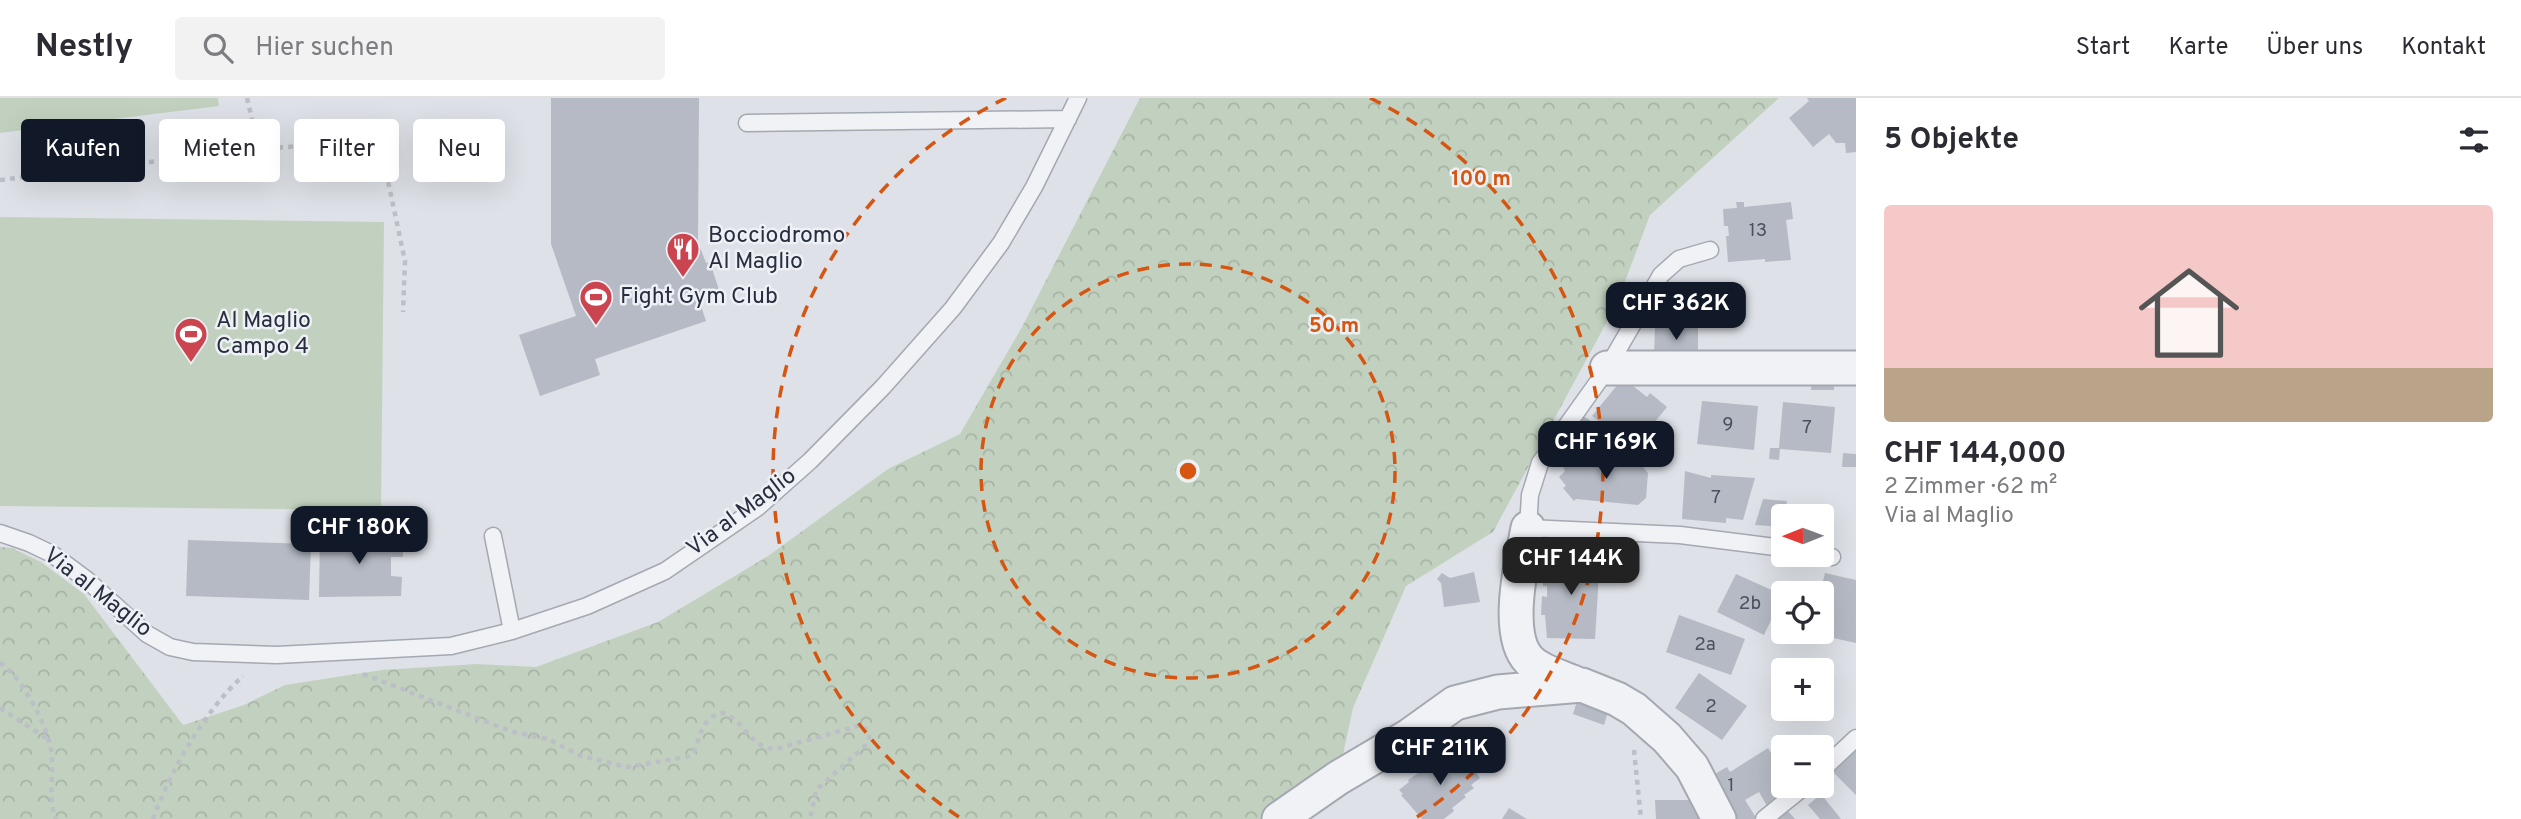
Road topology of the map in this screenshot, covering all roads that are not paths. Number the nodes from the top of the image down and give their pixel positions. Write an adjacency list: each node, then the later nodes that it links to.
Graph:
1 (1078, 98): 2 (lane, Via al Maglio)
2 (1069, 119): 3 (lane); 11 (lane, Via al Maglio)
3 (747, 123)
4 (1710, 250): 5 (lane)
5 (1607, 368): 6 (street); 7 (lane)
6 (1856, 368)
7 (1528, 528): 10 (lane); 12 (street)
8 (0, 533): 11 (lane, Via al Maglio)
9 (493, 536): 11 (lane)
10 (1771, 546)
11 (512, 631)
12 (1582, 685): 16 (street); 17 (street)
13 (1856, 738): 14 (lane)
14 (1834, 759)
15 (1790, 798): 18 (lane)
16 (1279, 819)
17 (1719, 819)
18 (1764, 819)

